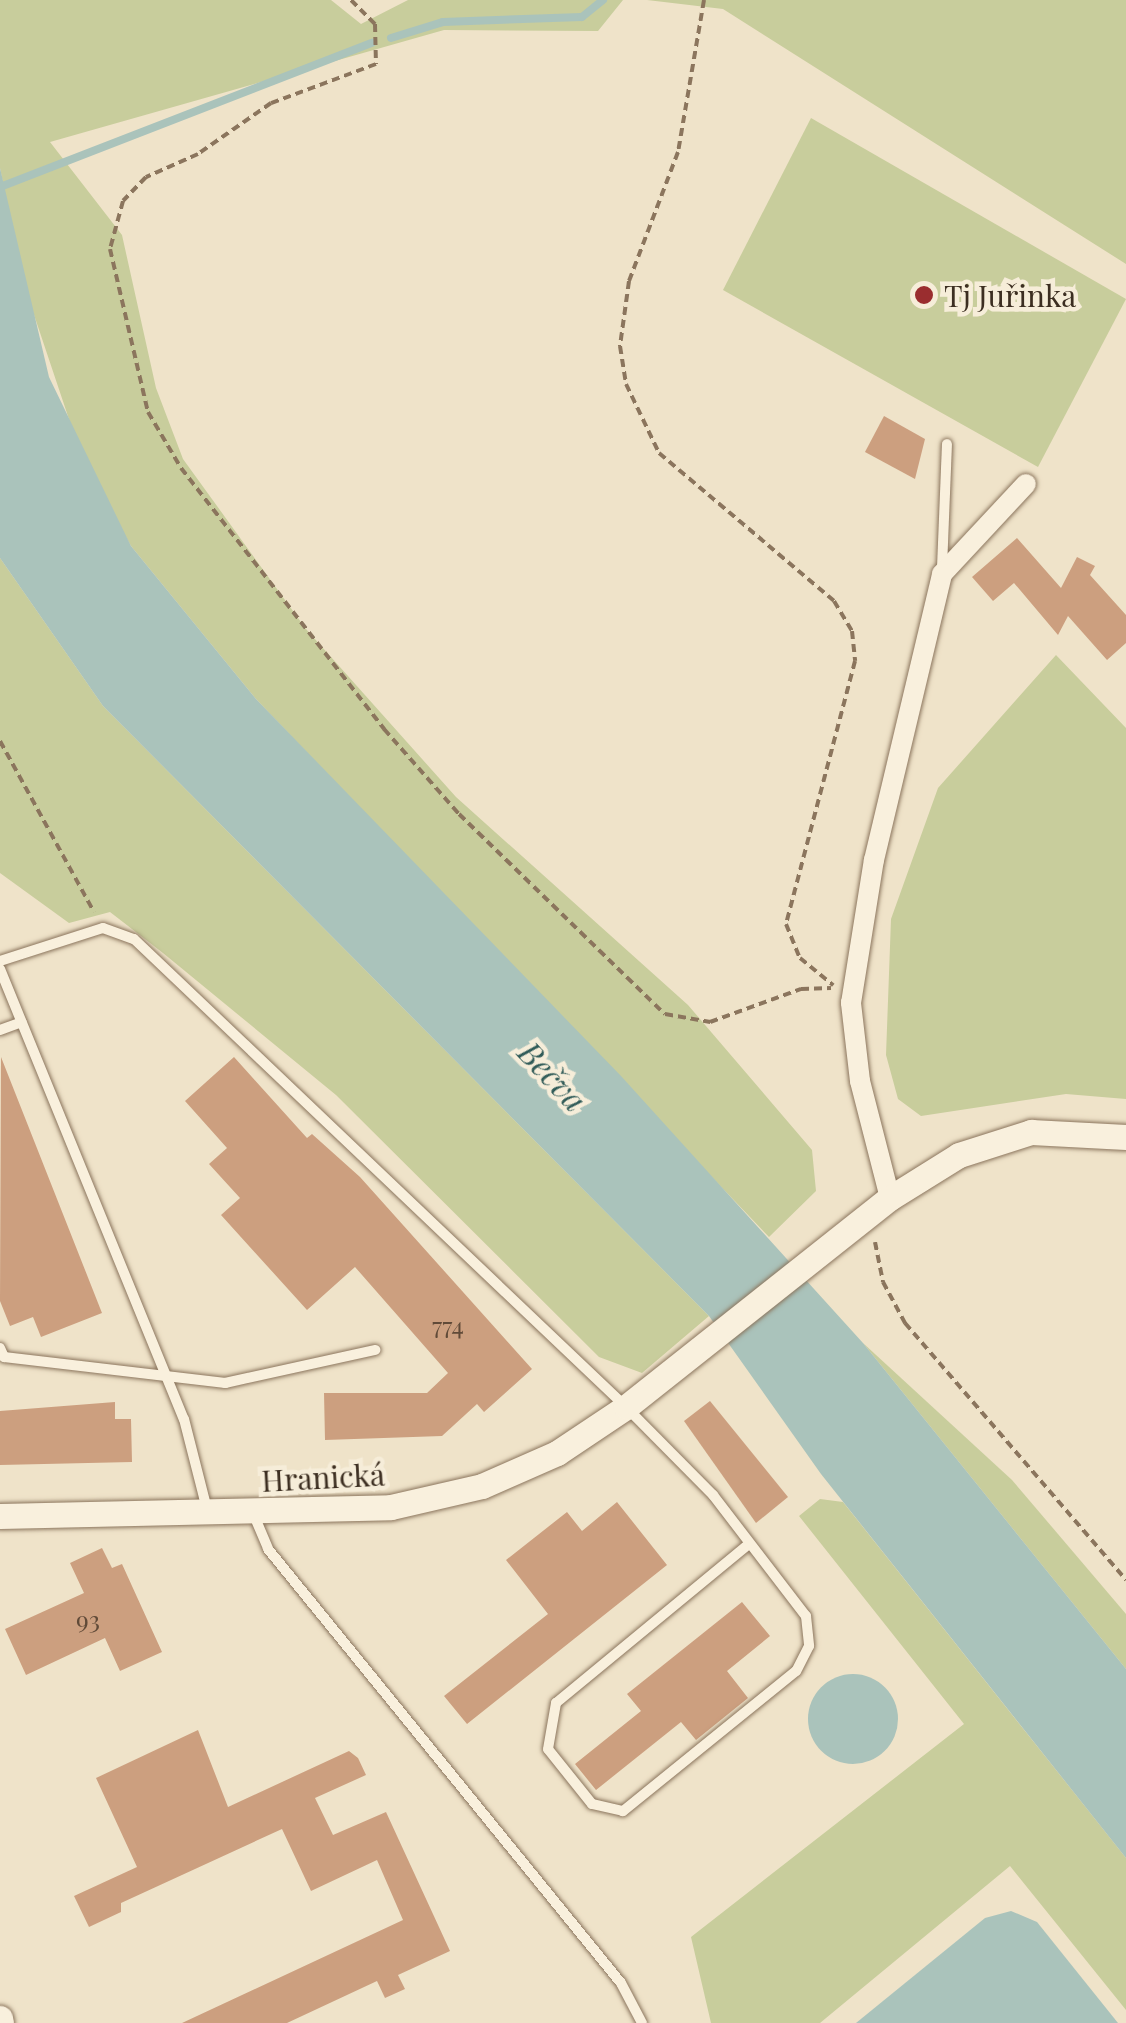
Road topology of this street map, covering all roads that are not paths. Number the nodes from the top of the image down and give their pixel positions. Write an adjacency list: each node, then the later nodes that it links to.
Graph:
1 (947, 444): 3 (lane)
2 (1026, 484): 3 (street)
3 (942, 574): 8 (street)
4 (0, 965): 5 (lane); 12 (lane)
5 (22, 1022): 6 (lane); 11 (lane)
6 (0, 1030)
7 (1126, 1137): 8 (street, Hranická)
8 (870, 1213): 12 (street, Hranická)
9 (0, 1348): 11 (lane)
10 (375, 1350): 11 (lane)
11 (167, 1378): 14 (lane)
12 (626, 1407): 13 (street, Hranická); 16 (lane)
13 (253, 1513): 14 (street, Hranická); 17 (lane)
14 (208, 1515): 15 (street, Hranická)
15 (0, 1516)
16 (748, 1545): 16 (lane)
17 (642, 2023)

